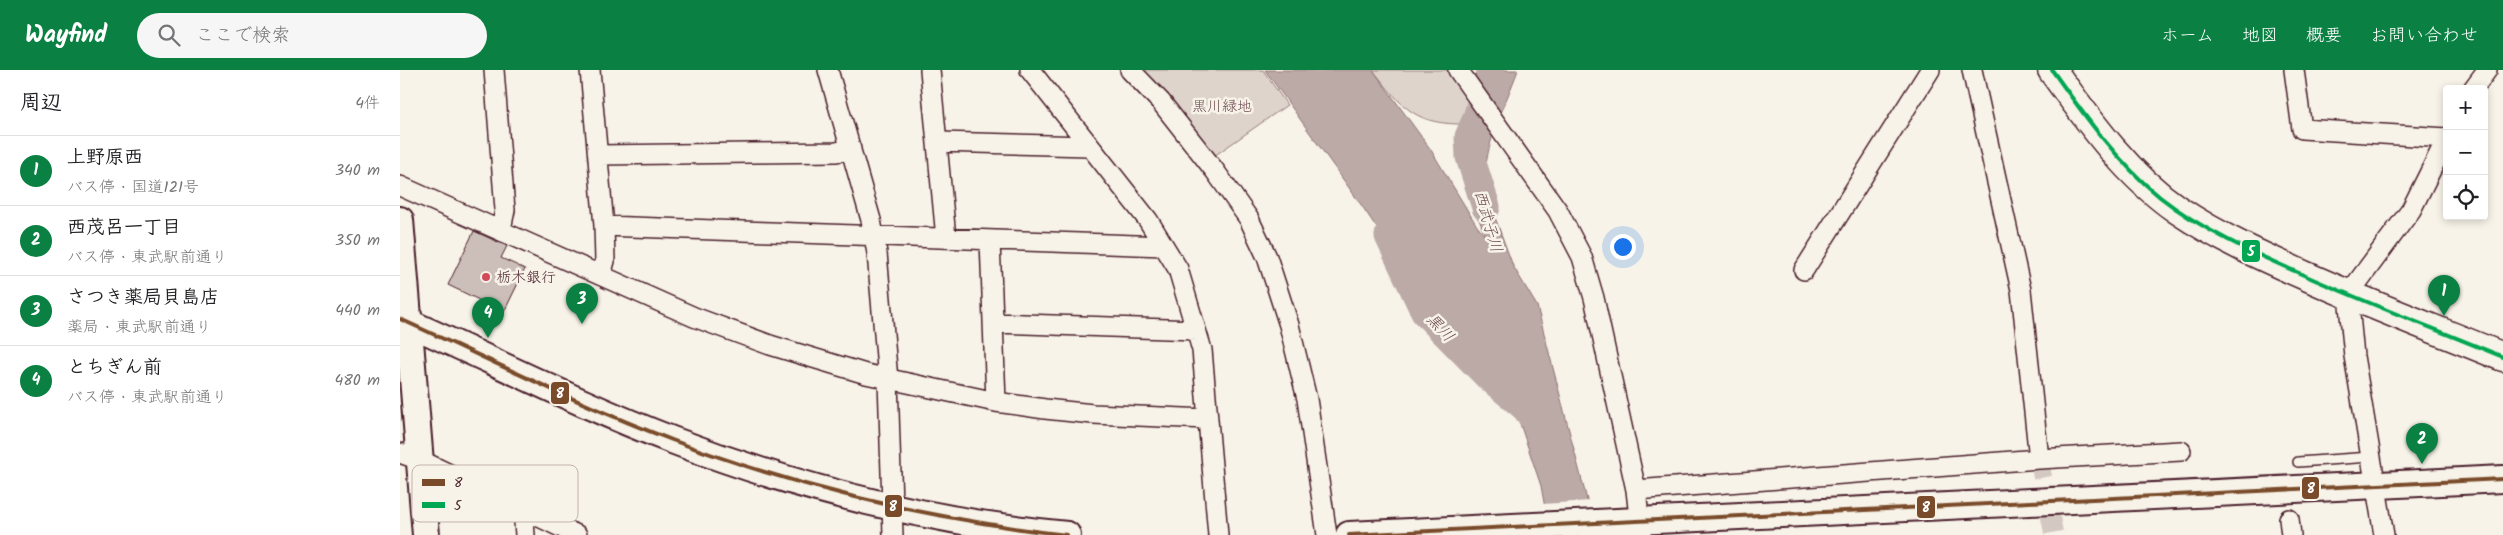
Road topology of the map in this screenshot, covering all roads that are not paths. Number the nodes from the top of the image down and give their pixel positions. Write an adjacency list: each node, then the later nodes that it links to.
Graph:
1 (494, 70): 23 (street)
2 (590, 70): 19 (street)
3 (828, 70): 18 (street)
4 (930, 70): 15 (street)
5 (1030, 70): 16 (street)
6 (1130, 70): 58 (street)
7 (1458, 70): 46 (street)
8 (1930, 70): 28 (street)
9 (1972, 70): 41 (street)
10 (2052, 70): 30 (highway)
11 (2294, 70): 14 (street)
12 (2487, 70): 13 (street)
13 (2476, 85)
14 (2443, 138)
15 (938, 142): 16 (street); 25 (street)
16 (1089, 146): 27 (street)
17 (2443, 146): 30 (street)
18 (851, 149): 19 (street); 24 (street)
19 (599, 155): 22 (street)
20 (400, 186): 23 (street)
21 (400, 220): 31 (street)
22 (604, 226): 24 (street); 29 (street)
23 (501, 229): 29 (street)
24 (874, 236): 25 (street); 35 (street)
25 (946, 238): 26 (street)
26 (990, 240): 27 (street); 32 (street)
27 (1164, 246): 33 (street)
28 (1804, 270)
29 (600, 275): 35 (street)
30 (2348, 295): 34 (highway); 40 (street)
31 (404, 321): 39 (street); 47 (street)
32 (994, 323): 33 (street); 36 (street)
33 (1196, 330): 37 (street)
34 (2503, 357)
35 (888, 380): 36 (street); 47 (street)
36 (996, 402): 37 (street)
37 (1208, 419): 57 (street)
38 (2181, 451): 41 (street)
39 (410, 456): 43 (street)
40 (2371, 457): 42 (lane); 45 (street)
41 (2039, 459): 46 (street)
42 (2298, 462)
43 (429, 465)
44 (2503, 479): 45 (street)
45 (2375, 484): 51 (street); 60 (street)
46 (1636, 490): 51 (street)
47 (893, 508): 55 (street); 56 (street)
48 (423, 522): 52 (street)
49 (524, 522): 53 (street)
50 (550, 522): 54 (street)
51 (1636, 526): 59 (street)
52 (426, 535)
53 (525, 535)
54 (577, 535)
55 (893, 535)
56 (1067, 535)
57 (1218, 535)
58 (1327, 535)
59 (1349, 535)
60 (2384, 535)

